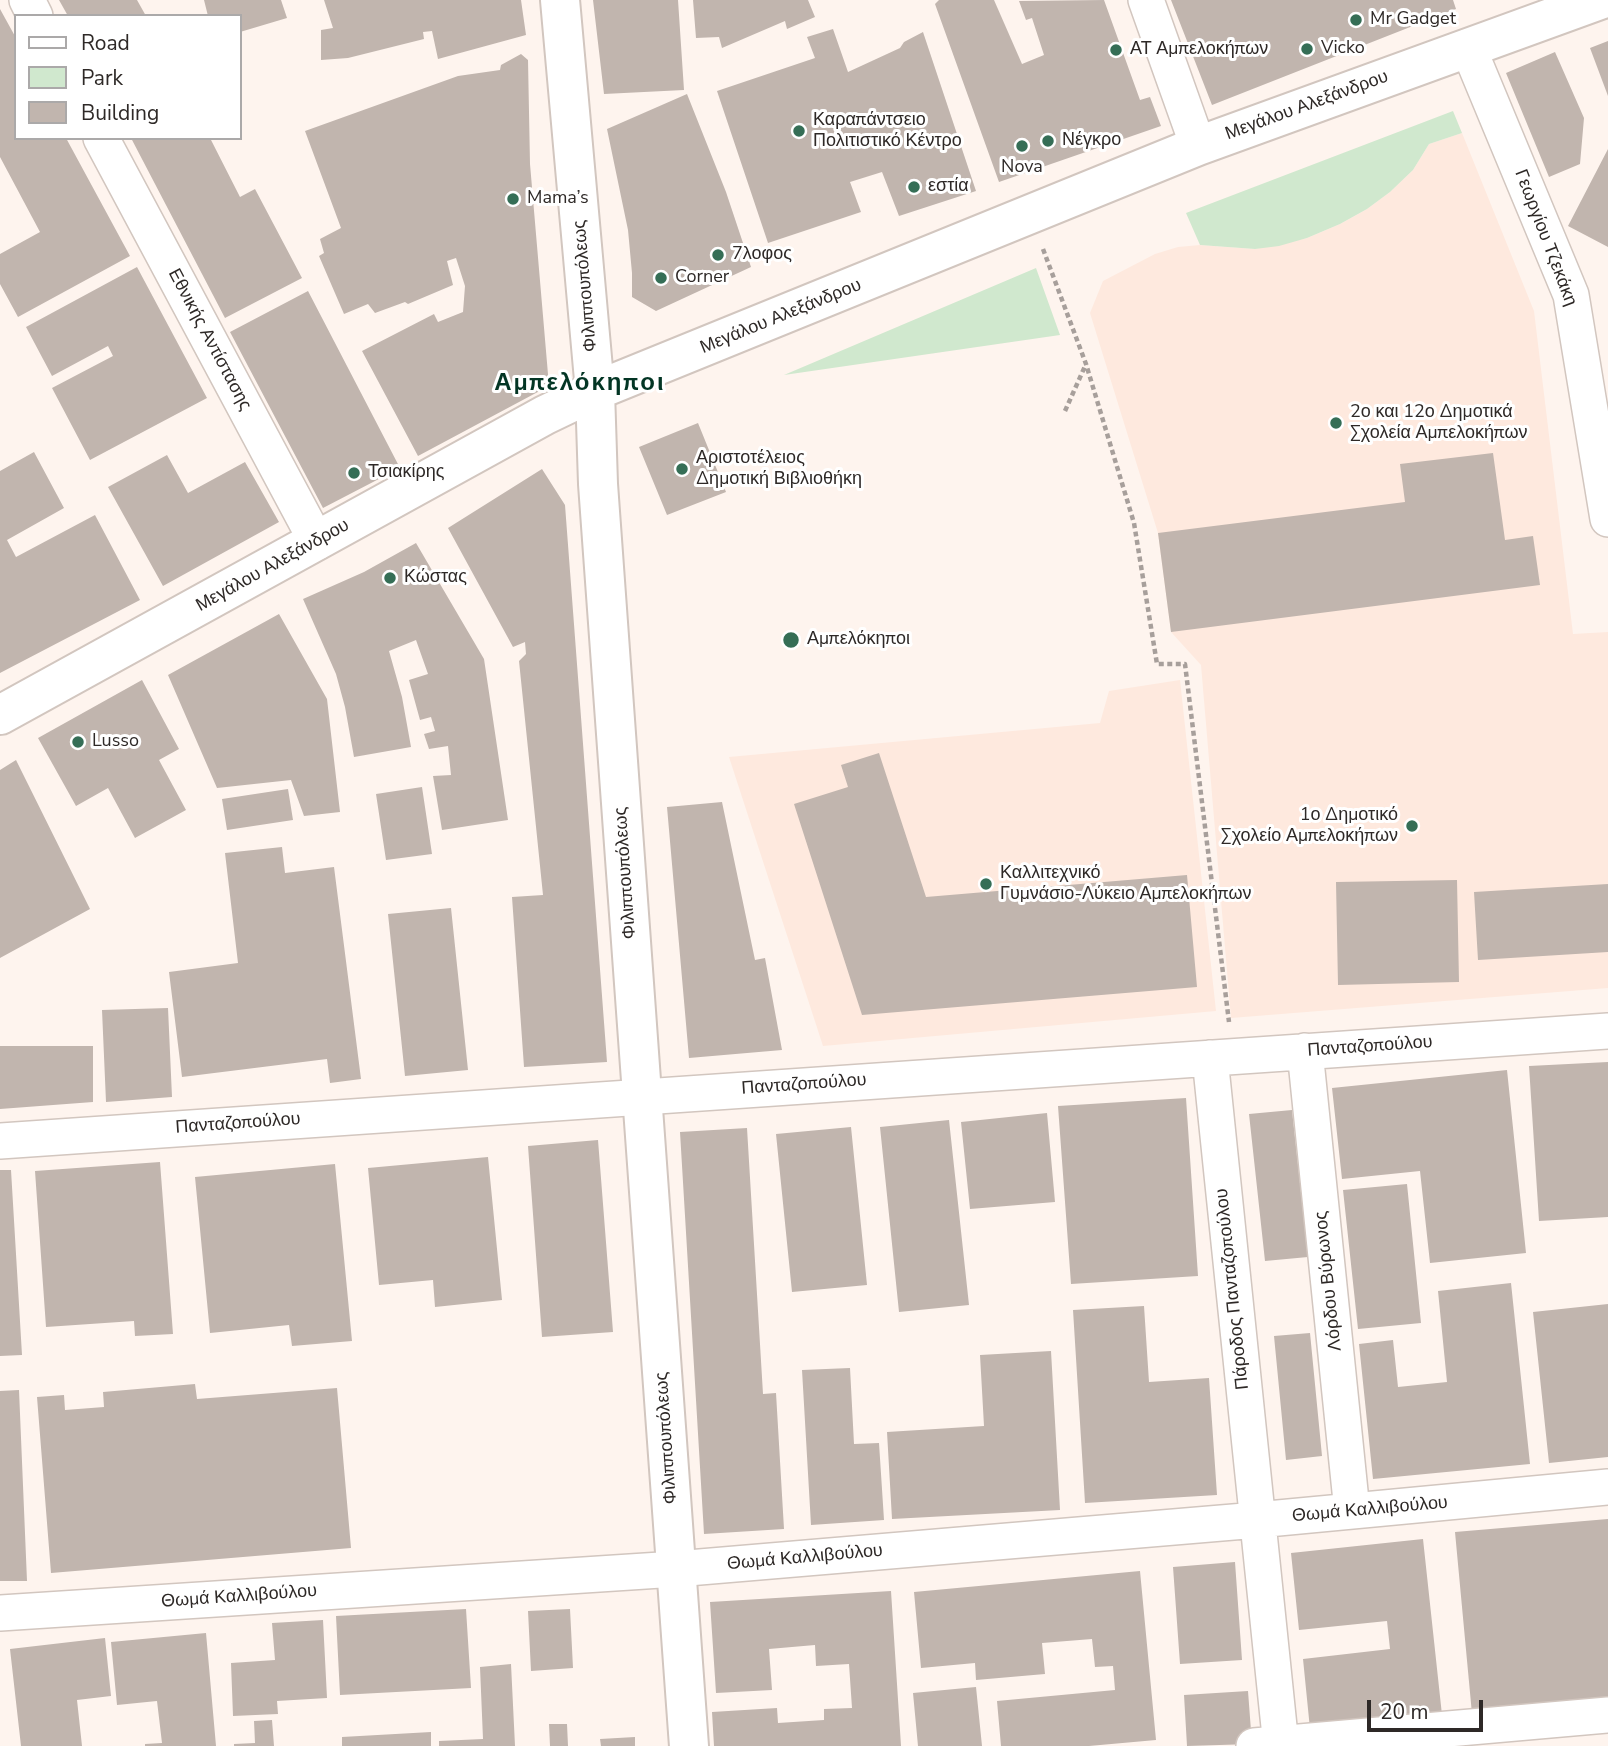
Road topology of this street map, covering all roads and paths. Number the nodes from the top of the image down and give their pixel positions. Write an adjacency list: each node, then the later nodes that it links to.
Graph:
1 (560, 0): 9 (main road, Φιλιππουπόλεως)
2 (1146, 0): 6 (street)
3 (1600, 0): 4 (main road, Μεγάλου Αλεξάνδρου)
4 (1468, 47): 6 (main road, Μεγάλου Αλεξάνδρου); 11 (street, Γεωργίου Τζεκάκη)
5 (102, 140): 12 (street, Εθνικής Αντίστασης)
6 (1198, 146): 7 (main road, Μεγάλου Αλεξάνδρου)
7 (1030, 216): 8 (path); 9 (main road, Μεγάλου Αλεξάνδρου)
8 (1086, 364): 10 (path); 16 (path)
9 (596, 391): 12 (main road, Μεγάλου Αλεξάνδρου); 17 (main road, Φιλιππουπόλεως)
10 (1065, 411)
11 (1608, 519)
12 (317, 542): 13 (main road, Μεγάλου Αλεξάνδρου)
13 (0, 715)
14 (1608, 1031): 15 (street, Πανταζοπούλου)
15 (1305, 1051): 16 (street, Πανταζοπούλου); 20 (street, Λόρδου Βύρωνος)
16 (1222, 1057): 17 (street, Πανταζοπούλου); 21 (street, Πάροδος Πανταζοπούλου)
17 (642, 1096): 18 (street, Πανταζοπούλου); 22 (main road, Φιλιππουπόλεως)
18 (0, 1141)
19 (1608, 1487): 20 (street, Θωμά Καλλιβούλου)
20 (1352, 1511): 21 (street, Θωμά Καλλιβούλου)
21 (1257, 1520): 22 (street, Θωμά Καλλιβούλου); 25 (street)
22 (676, 1569): 23 (street, Θωμά Καλλιβούλου); 26 (main road, Φιλιππουπόλεως)
23 (0, 1613)
24 (1608, 1714): 25 (street)
25 (1271, 1745)
26 (689, 1746)

